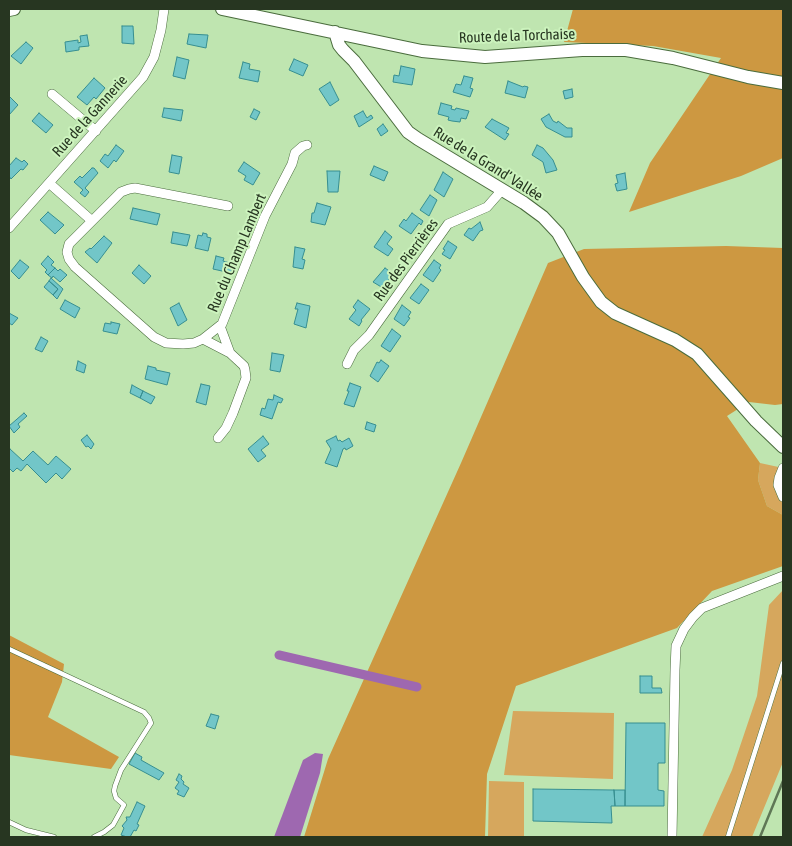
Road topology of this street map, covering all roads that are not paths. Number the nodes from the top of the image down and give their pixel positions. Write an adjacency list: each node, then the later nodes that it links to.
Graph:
1 (14, 9): 4 (street)
2 (164, 9): 10 (street, Rue de la Gannerie)
3 (222, 9): 5 (street, Route de la Torchaise)
4 (9, 10)
5 (335, 32): 6 (street, Route de la Torchaise); 7 (street, Rue de la Grand’ Vallée)
6 (353, 37): 7 (street); 8 (street, Route de la Torchaise)
7 (354, 61): 13 (street, Rue de la Grand’ Vallée)
8 (783, 83)
9 (52, 94): 10 (street)
10 (96, 131): 12 (street, Rue de la Gannerie)
11 (307, 145): 17 (street, Rue du Champ Lambert)
12 (49, 183): 15 (street); 16 (street, Rue de la Gannerie)
13 (502, 190): 20 (street, Rue des Pierrières); 22 (street, Rue de la Grand’ Vallée)
14 (228, 206): 15 (street, Rue du Champ Lambert)
15 (91, 220): 18 (street, Rue du Champ Lambert)
16 (9, 228)
17 (220, 326): 18 (street, Rue du Champ Lambert); 19 (street)
18 (203, 339): 19 (street)
19 (230, 353): 21 (street)
20 (347, 364)
21 (218, 438)
22 (783, 447)
23 (783, 468): 24 (street)
24 (783, 497)
25 (783, 576): 31 (street)
26 (9, 649): 30 (lane)
27 (783, 663): 32 (lane)
28 (9, 822): 29 (lane)
29 (54, 837)
30 (94, 837)
31 (672, 837)
32 (728, 837)

